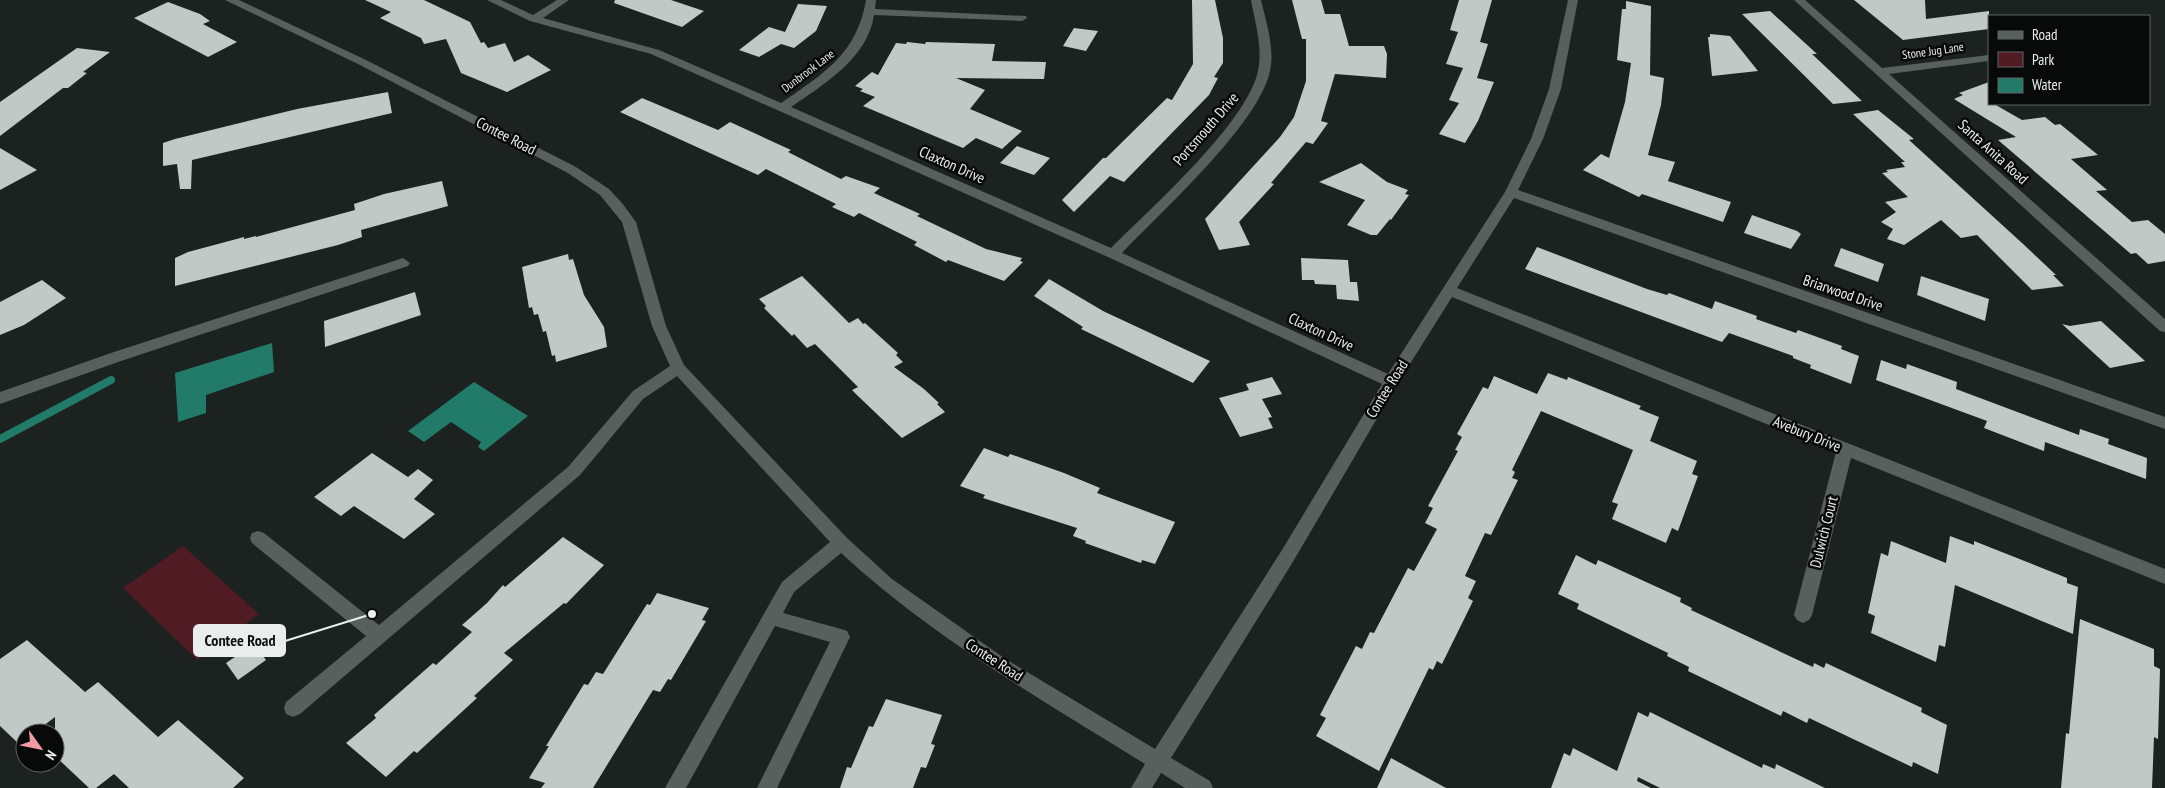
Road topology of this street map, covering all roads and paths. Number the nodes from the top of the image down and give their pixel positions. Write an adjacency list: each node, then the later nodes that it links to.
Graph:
1 (230, 0): 19 (street, Contee Road)
2 (492, 0): 10 (street, Claxton Drive)
3 (564, 0): 10 (street)
4 (871, 0): 8 (street, Dunbrook Lane)
5 (1256, 0): 15 (street, Portsmouth Drive)
6 (1573, 0): 14 (street, Contee Road)
7 (1799, 0): 12 (street, Santa Anita Road)
8 (870, 12): 9 (street); 13 (street, Dunbrook Lane)
9 (1022, 18)
10 (534, 19): 13 (street, Claxton Drive)
11 (1988, 58): 12 (street, Stone Jug Lane)
12 (1881, 72): 18 (street, Santa Anita Road)
13 (782, 108): 15 (street, Claxton Drive)
14 (1511, 192): 17 (street, Contee Road); 22 (street, Briarwood Drive)
15 (1113, 254): 20 (street, Claxton Drive)
16 (403, 263): 21 (street)
17 (1450, 291): 20 (street, Contee Road); 23 (street, Avebury Drive)
18 (2165, 327)
19 (678, 368): 25 (street, Contee Road); 29 (street)
20 (1391, 382): 31 (street, Contee Road)
21 (0, 398)
22 (2165, 424)
23 (1845, 449): 26 (street, Avebury Drive); 27 (street, Dulwich Court)
24 (258, 538): 29 (street)
25 (841, 543): 28 (street); 31 (street, Contee Road)
26 (2165, 577)
27 (1803, 615)
28 (771, 617): 32 (street); 33 (street)
29 (378, 635): 30 (street)
30 (293, 708)
31 (1158, 761): 34 (street, Contee Road); 35 (street)
32 (674, 788)
33 (766, 788)
34 (1141, 788)
35 (1203, 788)

